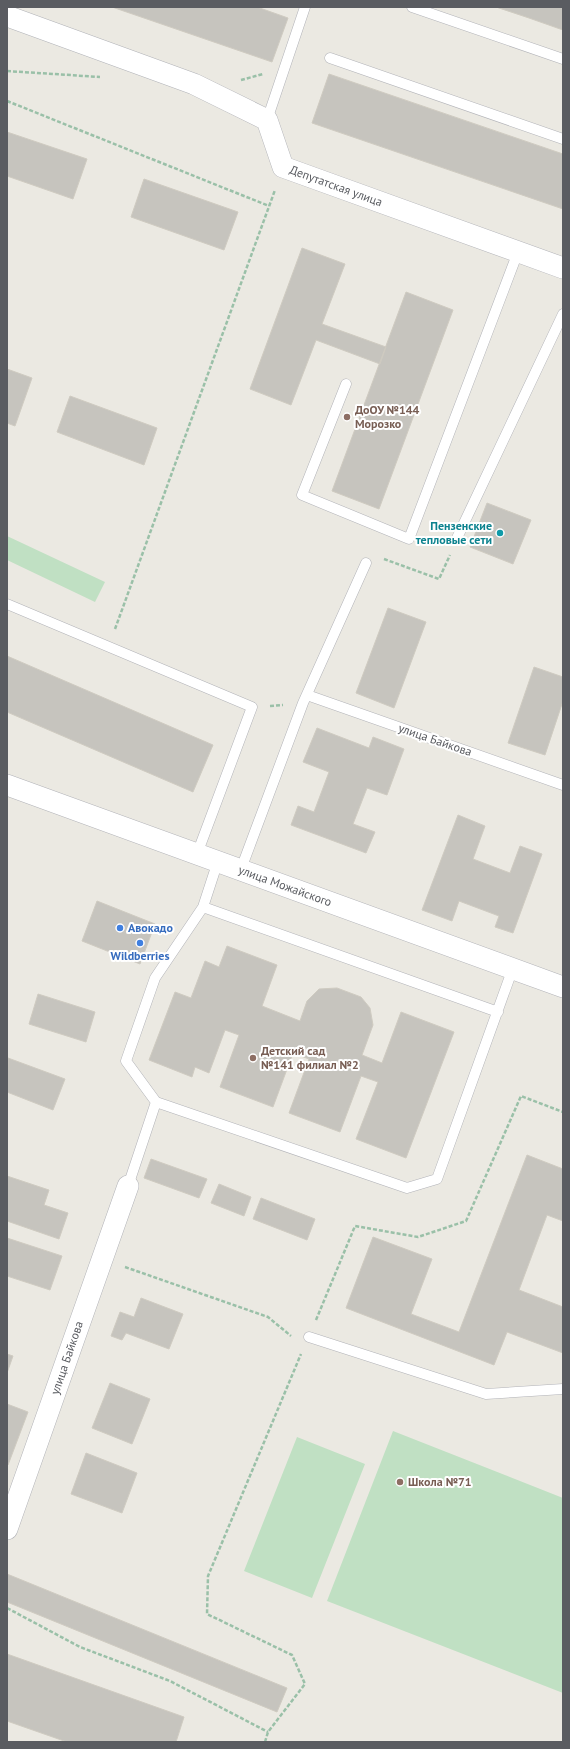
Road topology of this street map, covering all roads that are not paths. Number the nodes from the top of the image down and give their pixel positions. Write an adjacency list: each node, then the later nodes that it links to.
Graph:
1 (305, 7): 6 (lane)
2 (412, 7): 5 (lane)
3 (7, 16): 6 (street)
4 (330, 58): 7 (lane)
5 (563, 59)
6 (267, 120): 8 (street, Депутатская улица)
7 (563, 139)
8 (518, 252): 9 (street, Депутатская улица); 11 (lane)
9 (563, 268)
10 (563, 314): 12 (lane)
11 (346, 384)
12 (457, 538)
13 (366, 563): 15 (lane)
14 (7, 604): 18 (lane)
15 (305, 699): 17 (lane, улица Байкова); 20 (lane)
16 (7, 785): 18 (street, улица Можайского)
17 (563, 785)
18 (196, 854): 19 (street, улица Можайского)
19 (218, 861): 20 (street, улица Можайского); 21 (lane)
20 (241, 869): 22 (street, улица Можайского)
21 (203, 907): 24 (lane); 25 (lane)
22 (513, 968): 23 (street, улица Можайского); 24 (lane)
23 (563, 987)
24 (498, 1012): 25 (lane)
25 (156, 1102): 26 (lane)
26 (128, 1186): 29 (street, улица Байкова)
27 (309, 1337): 28 (lane)
28 (563, 1389)
29 (7, 1529)

